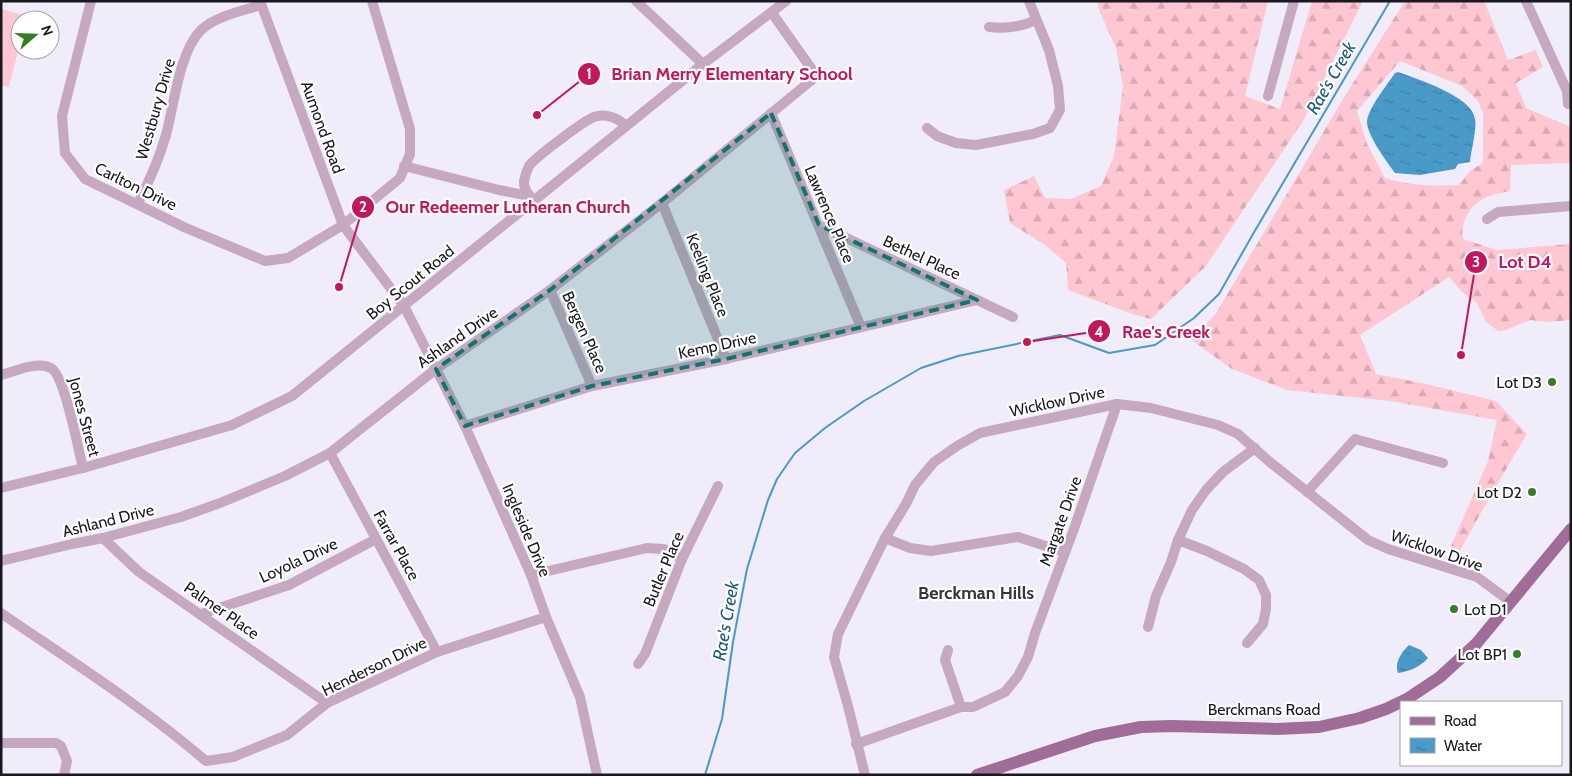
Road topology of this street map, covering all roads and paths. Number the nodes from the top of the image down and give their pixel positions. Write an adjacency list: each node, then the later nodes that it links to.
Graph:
1 (91, 1): 20 (street, Carlton Drive)
2 (372, 1): 18 (street, Carlton Drive)
3 (636, 1): 12 (street)
4 (786, 1): 9 (street, Boy Scout Road)
5 (1028, 1): 10 (street)
6 (1294, 1): 13 (street)
7 (1526, 1): 14 (street)
8 (261, 3): 20 (street, Westbury Drive); 24 (street, Aumond Road)
9 (772, 13): 12 (street, Boy Scout Road); 15 (street, Ashland Drive)
10 (1036, 20): 11 (street); 17 (street)
11 (990, 27)
12 (703, 64): 16 (street, Boy Scout Road)
13 (1268, 96)
14 (1568, 104)
15 (771, 113): 21 (street, Ashland Drive); 25 (street, Lawrence Place)
16 (626, 126): 19 (street, Boy Scout Road); 19 (street)
17 (927, 128)
18 (404, 166): 19 (street); 24 (street, Carlton Drive)
19 (531, 199): 28 (street, Boy Scout Road)
20 (138, 203): 24 (street, Carlton Drive)
21 (662, 203): 26 (street, Ashland Drive); 31 (street, Keeling Place)
22 (1571, 206): 23 (street)
23 (1487, 219)
24 (343, 225): 28 (street, Aumond Road)
25 (819, 225): 27 (street, Bethel Place); 30 (street, Lawrence Place)
26 (550, 290): 32 (street, Ashland Drive); 34 (street, Bergen Place)
27 (978, 300): 29 (street, Bethel Place); 30 (street, Kemp Drive)
28 (404, 306): 32 (street, Ingleside Drive); 40 (street, Boy Scout Road)
29 (1013, 317)
30 (861, 327): 31 (street, Kemp Drive)
31 (726, 359): 34 (street, Kemp Drive)
32 (436, 369): 36 (street, Ingleside Drive); 38 (street, Ashland Drive)
33 (1, 375): 40 (street, Jones Street)
34 (592, 386): 36 (street, Kemp Drive)
35 (1117, 404): 37 (street, Wicklow Drive); 46 (street, Wicklow Drive); 49 (street, Margate Drive)
36 (466, 426): 52 (street, Ingleside Drive)
37 (1255, 448): 43 (street, Wicklow Drive); 48 (street)
38 (330, 453): 45 (street, Ashland Drive); 47 (street, Farrar Place)
39 (1443, 463): 43 (street)
40 (83, 468): 42 (street, Boy Scout Road)
41 (718, 486): 50 (street, Butler Place)
42 (1, 488)
43 (1307, 492): 53 (street, Wicklow Drive)
44 (1571, 529): 53 (main road, Berckmans Road)
45 (103, 538): 51 (street, Ashland Drive); 55 (street, Palmer Place)
46 (885, 538): 49 (street); 67 (street, Wicklow Drive)
47 (376, 539): 55 (street, Loyola Drive); 60 (street, Farrar Place)
48 (1178, 540): 57 (street); 58 (street)
49 (1064, 552): 65 (street, Margate Drive)
50 (682, 559): 52 (street); 61 (street, Butler Place)
51 (1, 561)
52 (531, 574): 56 (street, Ingleside Drive)
53 (1511, 602): 62 (main road, Berckmans Road)
54 (1, 613): 64 (street, Henderson Drive)
55 (201, 614): 64 (street, Palmer Place)
56 (546, 617): 60 (street, Henderson Drive); 69 (street, Ingleside Drive)
57 (1148, 626)
58 (1247, 643)
59 (948, 650): 65 (street)
60 (437, 652): 64 (street, Henderson Drive)
61 (638, 664)
62 (1402, 701)
63 (1400, 702): 71 (main road, Berckmans Road)
64 (327, 703)
65 (961, 707): 67 (street, Margate Drive)
66 (1, 743): 68 (street)
67 (856, 744): 70 (street, Wicklow Drive)
68 (64, 775)
69 (598, 775)
70 (864, 775)
71 (977, 775)

